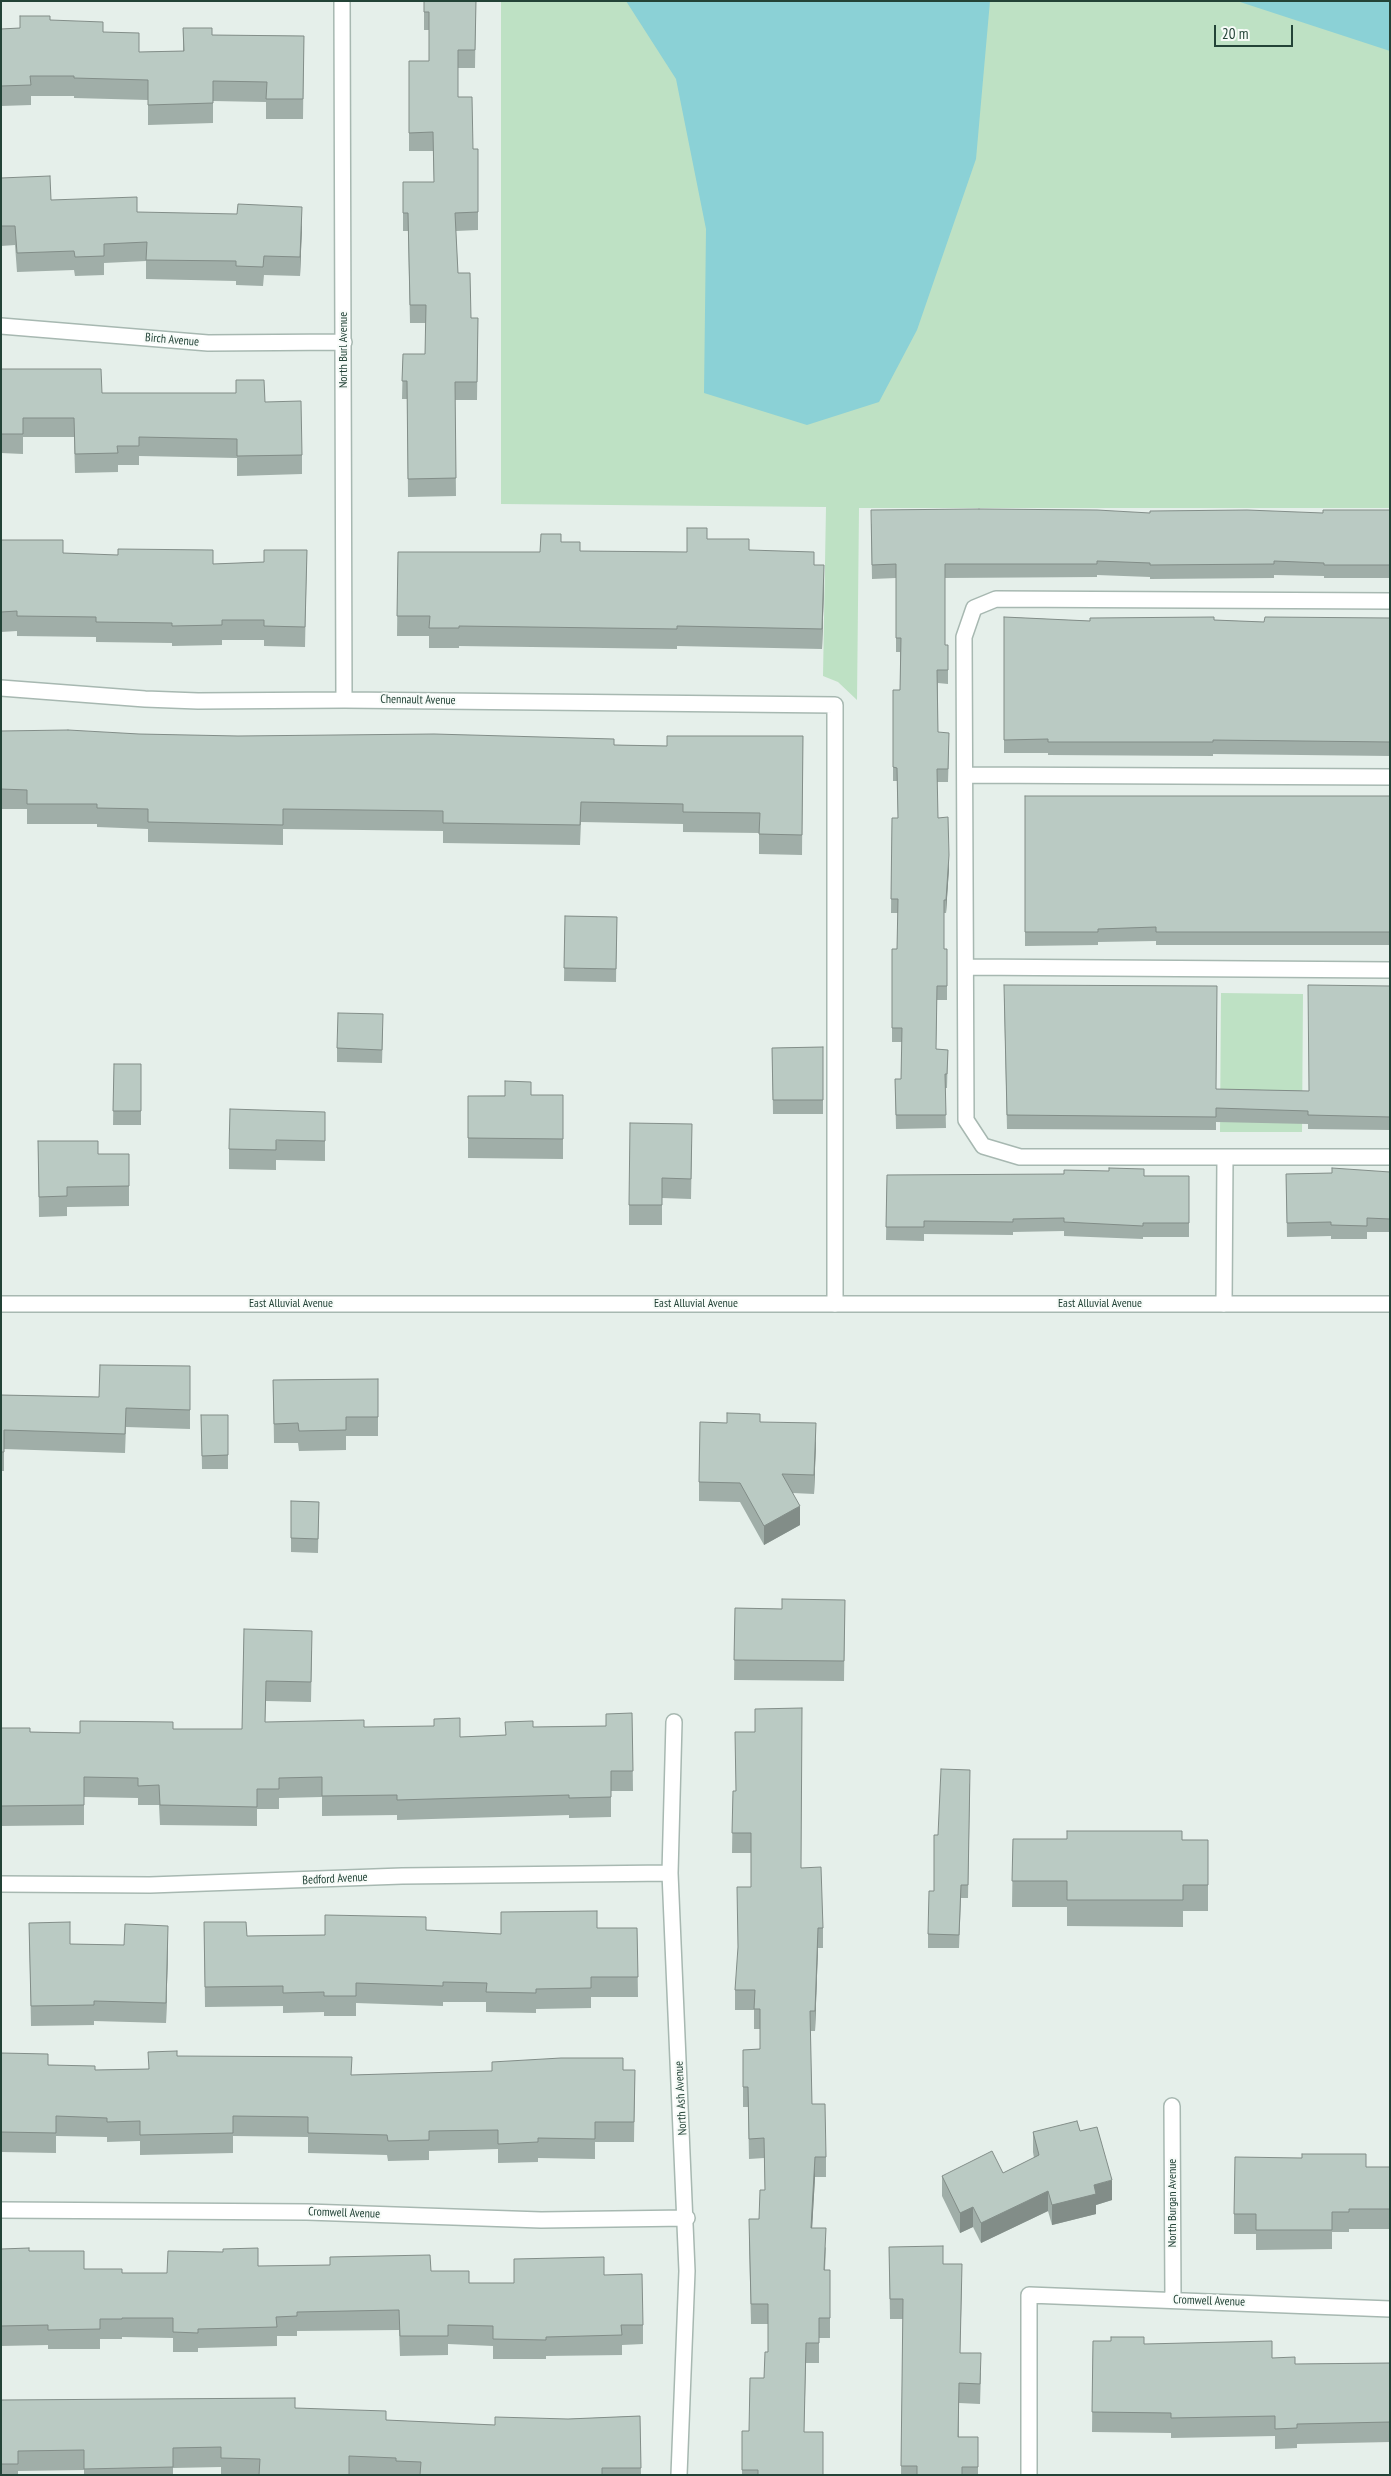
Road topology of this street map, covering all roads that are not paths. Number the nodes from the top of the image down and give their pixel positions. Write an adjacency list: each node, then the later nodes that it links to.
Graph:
1 (342, 1): 3 (street, North Burl Avenue)
2 (1, 326): 3 (street, Birch Avenue)
3 (344, 342): 6 (street, North Burl Avenue)
4 (1390, 601): 7 (street)
5 (1, 688): 6 (street, Chennault Avenue)
6 (344, 700): 14 (street, Chennault Avenue)
7 (965, 775): 8 (street); 9 (street)
8 (1390, 777)
9 (966, 967): 10 (street); 11 (street)
10 (1390, 970)
11 (1225, 1156): 12 (street); 15 (street)
12 (1390, 1157)
13 (1, 1304): 14 (street, East Alluvial Avenue)
14 (835, 1304): 15 (street, East Alluvial Avenue)
15 (1224, 1304): 16 (street, East Alluvial Avenue)
16 (1390, 1304)
17 (674, 1722): 18 (street, North Ash Avenue)
18 (670, 1873): 19 (street, Bedford Avenue); 22 (street, North Ash Avenue)
19 (1, 1884)
20 (1172, 2106): 23 (street, North Burgan Avenue)
21 (1, 2210): 22 (street, Cromwell Avenue)
22 (686, 2218): 25 (street, North Ash Avenue)
23 (1173, 2300): 24 (street, Cromwell Avenue); 26 (street, Cromwell Avenue)
24 (1390, 2309)
25 (679, 2475)
26 (1029, 2475)

